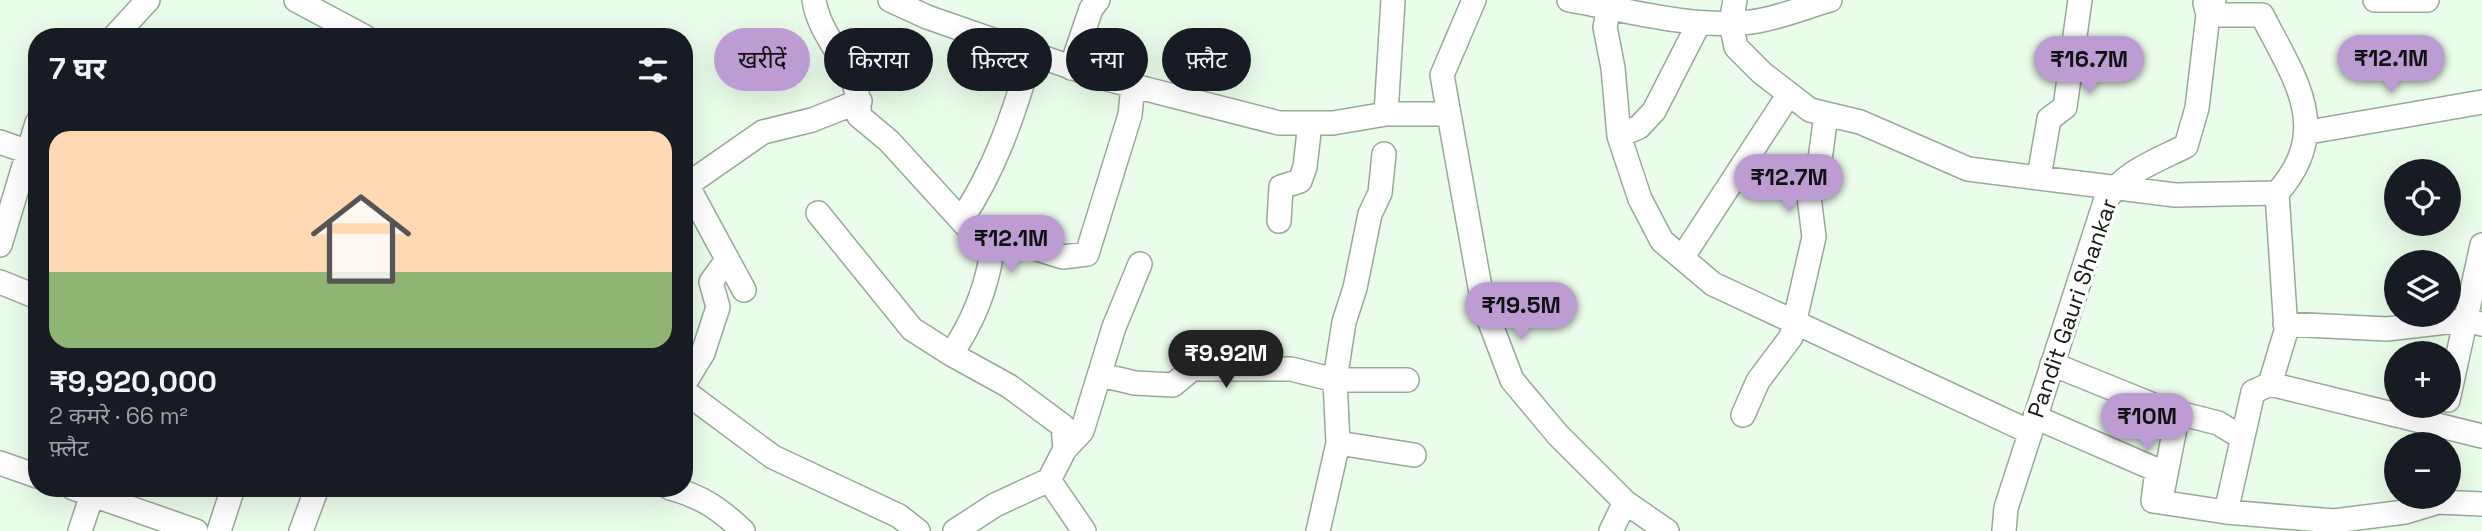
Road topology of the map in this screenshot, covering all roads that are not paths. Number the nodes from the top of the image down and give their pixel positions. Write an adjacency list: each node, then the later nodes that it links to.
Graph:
1 (148, 0): 18 (street)
2 (296, 0): 19 (street)
3 (814, 0): 26 (street)
4 (890, 0): 20 (street)
5 (1393, 0): 28 (street)
6 (1474, 0): 29 (street)
7 (1569, 0): 14 (street)
8 (1735, 0): 17 (street)
9 (1830, 0): 17 (street)
10 (2081, 0): 38 (street)
11 (2375, 0): 12 (street)
12 (2427, 0)
13 (1089, 3): 21 (street)
14 (1612, 3): 16 (street); 33 (street)
15 (2209, 5): 32 (street); 40 (street, Pandit Gauri Shankar)
16 (1699, 23): 17 (street); 33 (street)
17 (1731, 23): 25 (street)
18 (122, 28)
19 (348, 28)
20 (958, 28)
21 (1082, 28)
22 (1148, 90): 31 (street)
23 (1020, 91): 44 (street)
24 (1132, 91): 46 (street)
25 (1789, 94): 30 (street); 49 (street)
26 (860, 101): 39 (street); 44 (street)
27 (2482, 102): 32 (street)
28 (1386, 114): 29 (street); 31 (street)
29 (1449, 114): 84 (street)
30 (1826, 114): 38 (street); 55 (street)
31 (1310, 123): 45 (street)
32 (2309, 132): 41 (street)
33 (1619, 136): 49 (street)
34 (0, 142): 35 (street)
35 (28, 152)
36 (1384, 153): 63 (street)
37 (28, 164): 47 (street)
38 (2039, 177): 40 (street)
39 (693, 181)
40 (2115, 186): 41 (street); 60 (street, Pandit Gauri Shankar)
41 (2277, 193): 57 (street)
42 (693, 199): 50 (street)
43 (818, 213): 58 (street)
44 (961, 220): 46 (street)
45 (1279, 221)
46 (993, 244): 58 (street)
47 (0, 245)
48 (2482, 245): 56 (street)
49 (1682, 258): 55 (street)
50 (727, 260): 53 (street); 61 (street)
51 (1140, 264): 62 (street)
52 (0, 282): 54 (street)
53 (744, 290)
54 (28, 293)
55 (1794, 322): 68 (street); 69 (street)
56 (2473, 322): 57 (street); 59 (street)
57 (2285, 324): 65 (street)
58 (951, 354): 74 (street)
59 (2461, 359)
60 (2052, 364): 67 (street); 69 (street, Pandit Gauri Shankar)
61 (693, 367)
62 (1101, 375): 63 (street); 74 (street)
63 (1335, 380): 64 (street); 73 (street)
64 (1407, 380)
65 (2270, 384): 70 (street); 72 (street)
66 (693, 398): 95 (street)
67 (2178, 413): 72 (street); 85 (street)
68 (1743, 415)
69 (2033, 424): 85 (street); 101 (street, Pandit Gauri Shankar)
70 (2444, 425): 71 (street)
71 (2482, 436)
72 (2241, 437): 89 (street)
73 (1338, 443): 75 (street); 98 (street)
74 (1065, 449): 78 (street)
75 (1414, 455)
76 (0, 463): 77 (street)
77 (28, 472)
78 (1049, 480): 96 (street); 97 (street)
79 (693, 494): 94 (street)
80 (83, 497): 90 (street)
81 (98, 497): 91 (street)
82 (230, 497): 92 (street)
83 (314, 497): 93 (street)
84 (1625, 502): 99 (street); 100 (street)
85 (2160, 502): 89 (street)
86 (2461, 502): 87 (street)
87 (2482, 504)
88 (2413, 509): 89 (street)
89 (2226, 512)
90 (80, 531)
91 (197, 531)
92 (219, 531)
93 (301, 531)
94 (743, 531)
95 (918, 531)
96 (955, 531)
97 (1084, 531)
98 (1318, 531)
99 (1611, 531)
100 (1667, 531)
101 (2004, 531)

